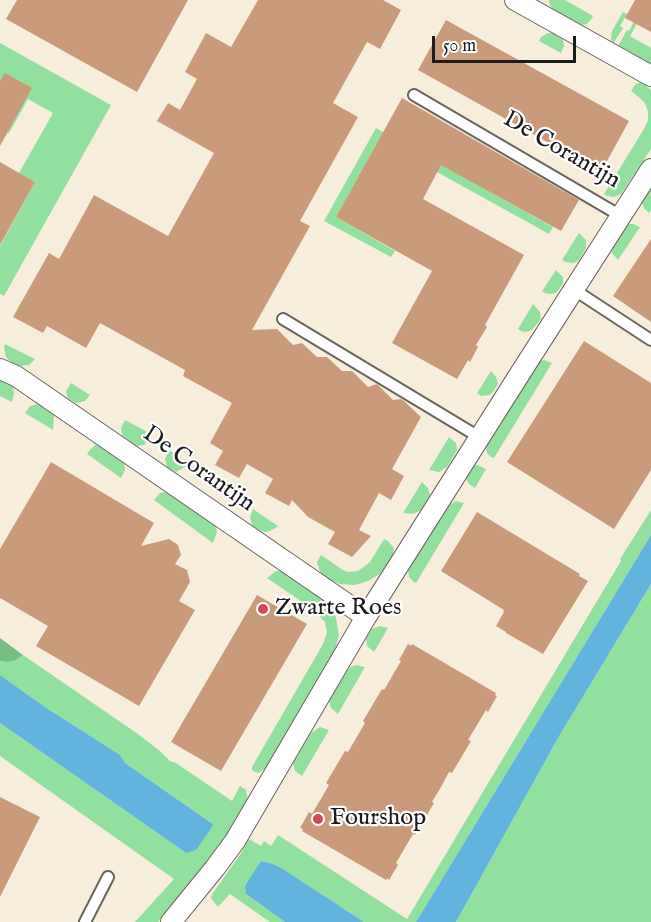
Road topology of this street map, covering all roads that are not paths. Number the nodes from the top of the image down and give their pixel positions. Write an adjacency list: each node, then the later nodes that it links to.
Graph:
1 (515, 0): 2 (street)
2 (651, 76)
3 (414, 95): 5 (lane, De Corantijn)
4 (651, 169): 5 (street, De Corantijn)
5 (621, 216): 6 (street, De Corantijn)
6 (573, 290): 8 (lane); 10 (street, De Corantijn)
7 (283, 319): 10 (lane)
8 (651, 340)
9 (0, 369): 11 (street, De Corantijn)
10 (479, 437): 11 (street, De Corantijn)
11 (366, 617): 14 (street, De Corantijn)
12 (108, 877): 13 (lane)
13 (85, 922)
14 (171, 922)

